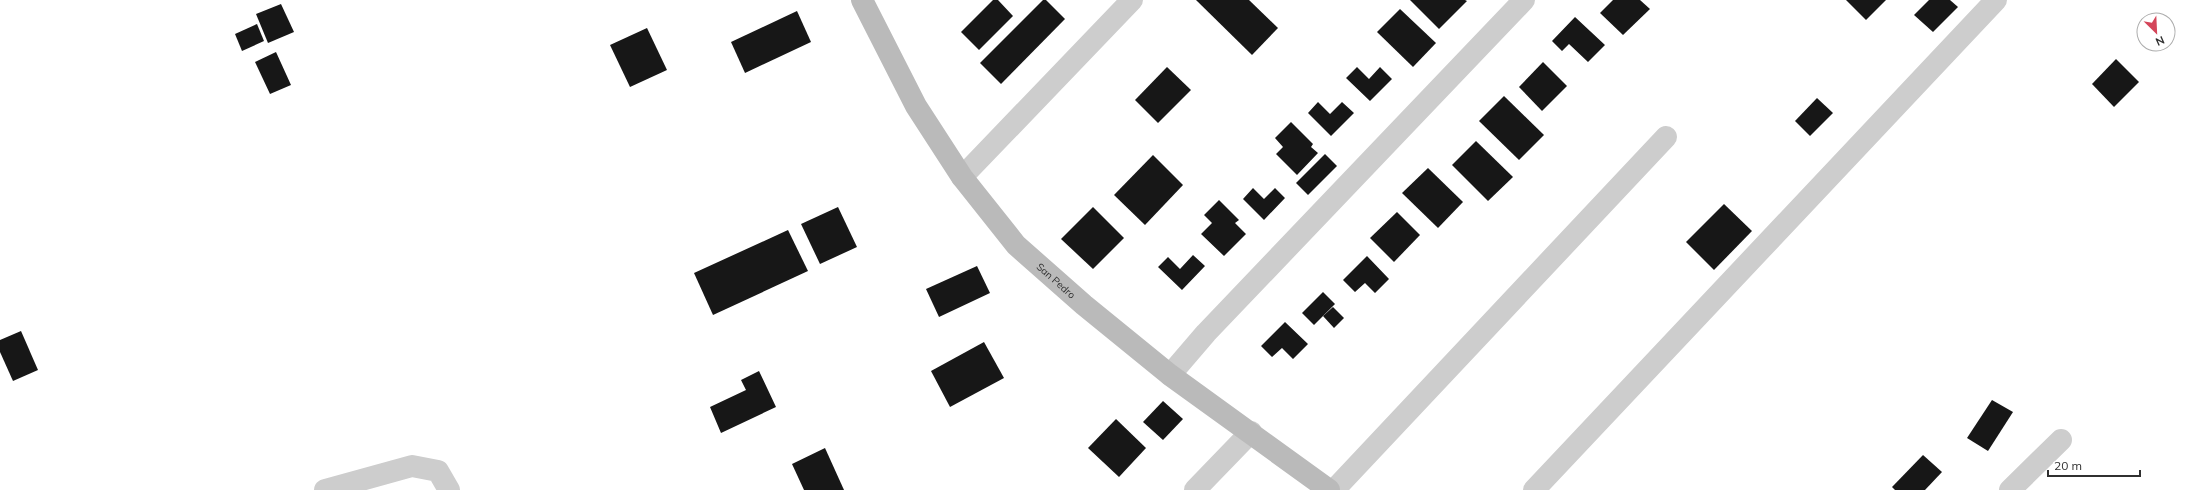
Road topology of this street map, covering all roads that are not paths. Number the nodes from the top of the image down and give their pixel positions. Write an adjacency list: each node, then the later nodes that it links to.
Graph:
1 (862, 0): 6 (main road, San Pedro)
2 (1132, 0): 6 (street)
3 (1524, 0): 7 (street)
4 (1996, 0): 15 (street)
5 (1666, 137): 14 (street)
6 (962, 176): 7 (main road, San Pedro)
7 (1170, 375): 8 (main road, San Pedro)
8 (1251, 432): 12 (street); 13 (main road, San Pedro)
9 (2060, 440): 16 (street)
10 (325, 490): 11 (street)
11 (449, 490)
12 (1195, 490)
13 (1329, 490)
14 (1334, 490)
15 (1534, 490)
16 (2010, 490)

